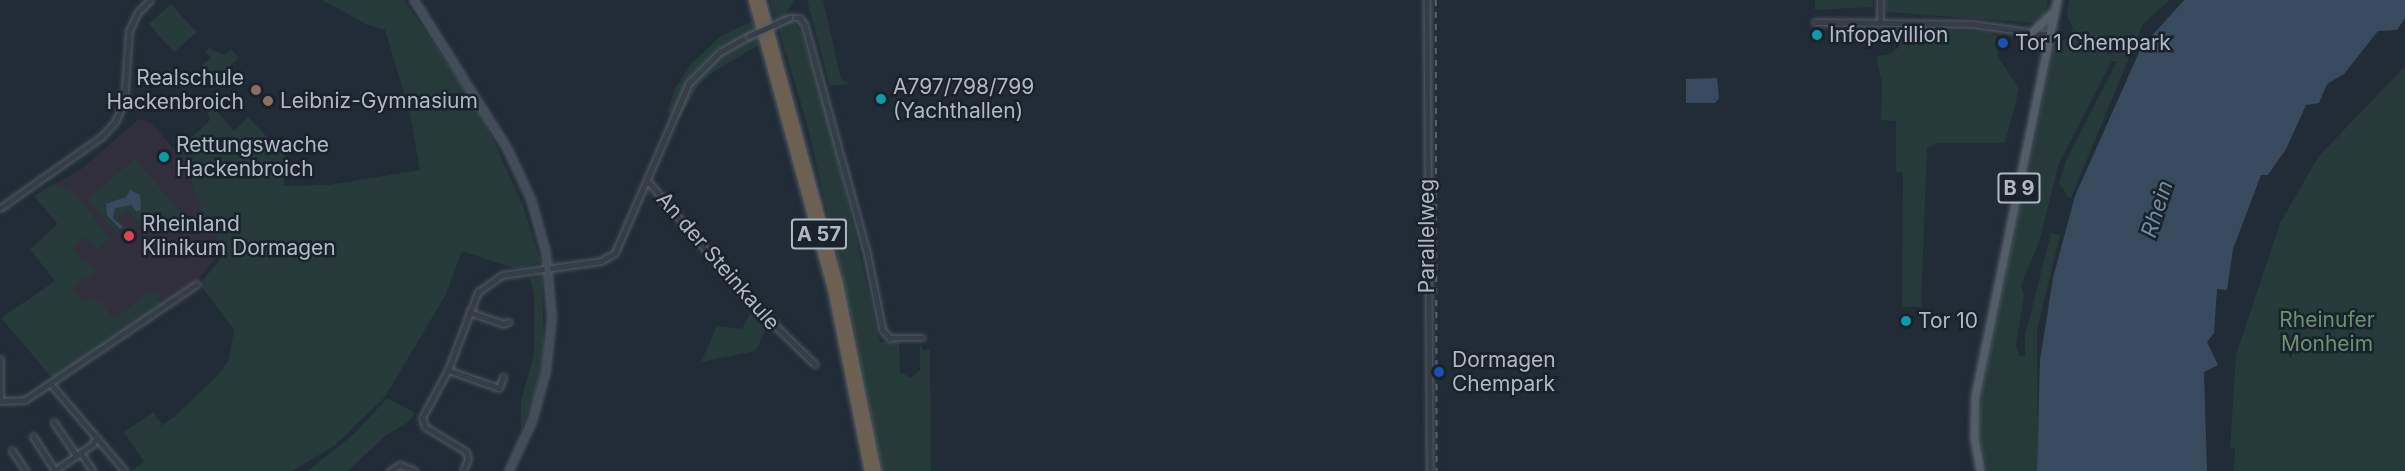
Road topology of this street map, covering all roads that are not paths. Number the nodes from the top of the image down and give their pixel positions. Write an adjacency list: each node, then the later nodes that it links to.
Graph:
1 (150, 0): 13 (street)
2 (414, 0): 14 (main road)
3 (753, 0): 38 (highway, A 57)
4 (761, 0): 39 (highway, A 57)
5 (1426, 0): 40 (street, Parallelweg)
6 (1880, 0): 9 (street)
7 (2056, 4): 10 (main road); 11 (main road, B 9)
8 (1815, 22): 9 (street)
9 (1880, 22): 10 (street)
10 (2032, 32): 11 (street)
11 (2050, 35): 41 (main road, B 9)
12 (648, 181): 14 (street); 18 (street, bridge); 20 (street, An der Steinkaule)
13 (0, 208)
14 (549, 269): 16 (street); 37 (main road)
15 (197, 284): 23 (street)
16 (469, 312): 17 (street); 21 (street)
17 (509, 322)
18 (923, 338)
19 (0, 359): 24 (street)
20 (815, 364)
21 (448, 369): 22 (street); 36 (street)
22 (503, 377)
23 (51, 384): 24 (street); 27 (street)
24 (0, 401)
25 (54, 422): 29 (street)
26 (33, 436): 30 (street)
27 (96, 438): 29 (street); 33 (street)
28 (12, 450): 31 (street)
29 (79, 454): 30 (street); 32 (street)
30 (54, 470)
31 (26, 471)
32 (93, 471)
33 (125, 471)
34 (390, 471): 35 (street)
35 (415, 471)
36 (463, 471)
37 (509, 471)
38 (869, 471)
39 (877, 471)
40 (1430, 471)
41 (1980, 471)

